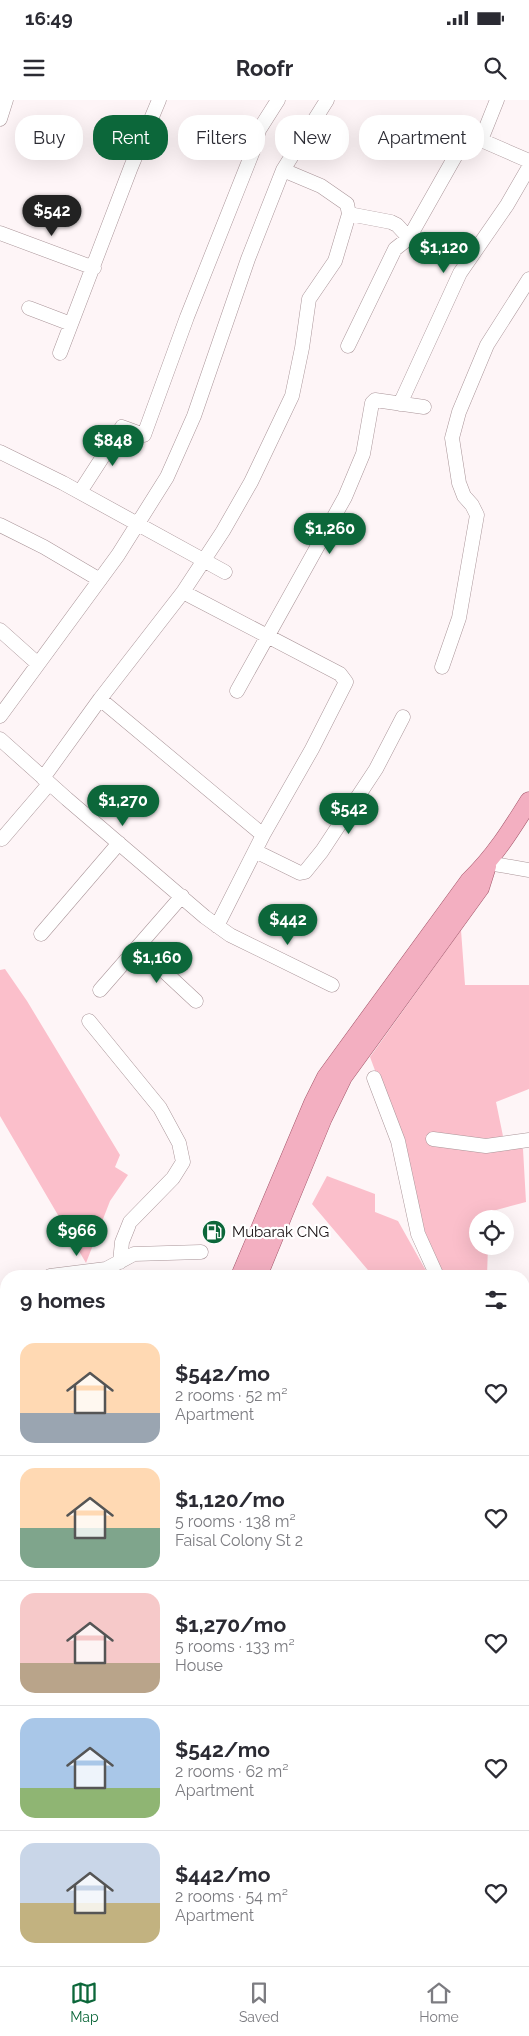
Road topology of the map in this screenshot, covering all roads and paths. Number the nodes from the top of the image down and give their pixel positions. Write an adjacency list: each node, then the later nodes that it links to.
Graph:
1 (6, 100): 6 (street)
2 (159, 100): 16 (street)
3 (278, 100): 25 (street)
4 (327, 100): 12 (street)
5 (497, 100): 7 (street)
6 (0, 119)
7 (484, 135)
8 (484, 141): 10 (street)
9 (453, 160): 15 (street)
10 (529, 161)
11 (529, 167): 22 (street)
12 (283, 170): 13 (street); 26 (street)
13 (350, 214): 15 (street); 28 (street)
14 (0, 233): 16 (street)
15 (409, 238): 20 (street)
16 (94, 268): 19 (street)
17 (529, 279): 35 (street)
18 (29, 308): 19 (street)
19 (72, 324): 21 (street)
20 (348, 346)
21 (60, 354)
22 (400, 404): 23 (street); 33 (street)
23 (424, 407)
24 (0, 452): 25 (street)
25 (80, 492): 26 (street)
26 (138, 523): 28 (street); 30 (street)
27 (0, 525): 30 (street)
28 (204, 559): 29 (street); 31 (street)
29 (225, 572)
30 (100, 580): 34 (street)
31 (183, 592): 33 (street); 37 (street)
32 (0, 630): 34 (street)
33 (267, 636): 36 (street); 43 (street)
34 (38, 664): 38 (street)
35 (442, 667)
36 (238, 691)
37 (100, 699): 41 (street); 43 (street)
38 (0, 716)
39 (402, 717): 46 (street)
40 (0, 739): 41 (street)
41 (46, 781): 44 (street); 45 (street)
42 (529, 801): 47 (main road)
43 (263, 835): 46 (street)
44 (2, 839)
45 (119, 843): 49 (street); 51 (street)
46 (255, 851): 50 (street)
47 (488, 863): 48 (street); 61 (main road)
48 (529, 870)
49 (182, 896): 50 (street); 52 (street)
50 (217, 926): 53 (street)
51 (41, 934)
52 (138, 947): 54 (street); 55 (street)
53 (332, 985)
54 (100, 990)
55 (196, 1001)
56 (89, 1021): 62 (street)
57 (374, 1078): 66 (street)
58 (433, 1139): 59 (street)
59 (529, 1140)
60 (200, 1252): 62 (street)
61 (259, 1252): 64 (main road); 65 (main road)
62 (120, 1262): 63 (street)
63 (92, 1270)
64 (245, 1270)
65 (258, 1270)
66 (434, 1270)

